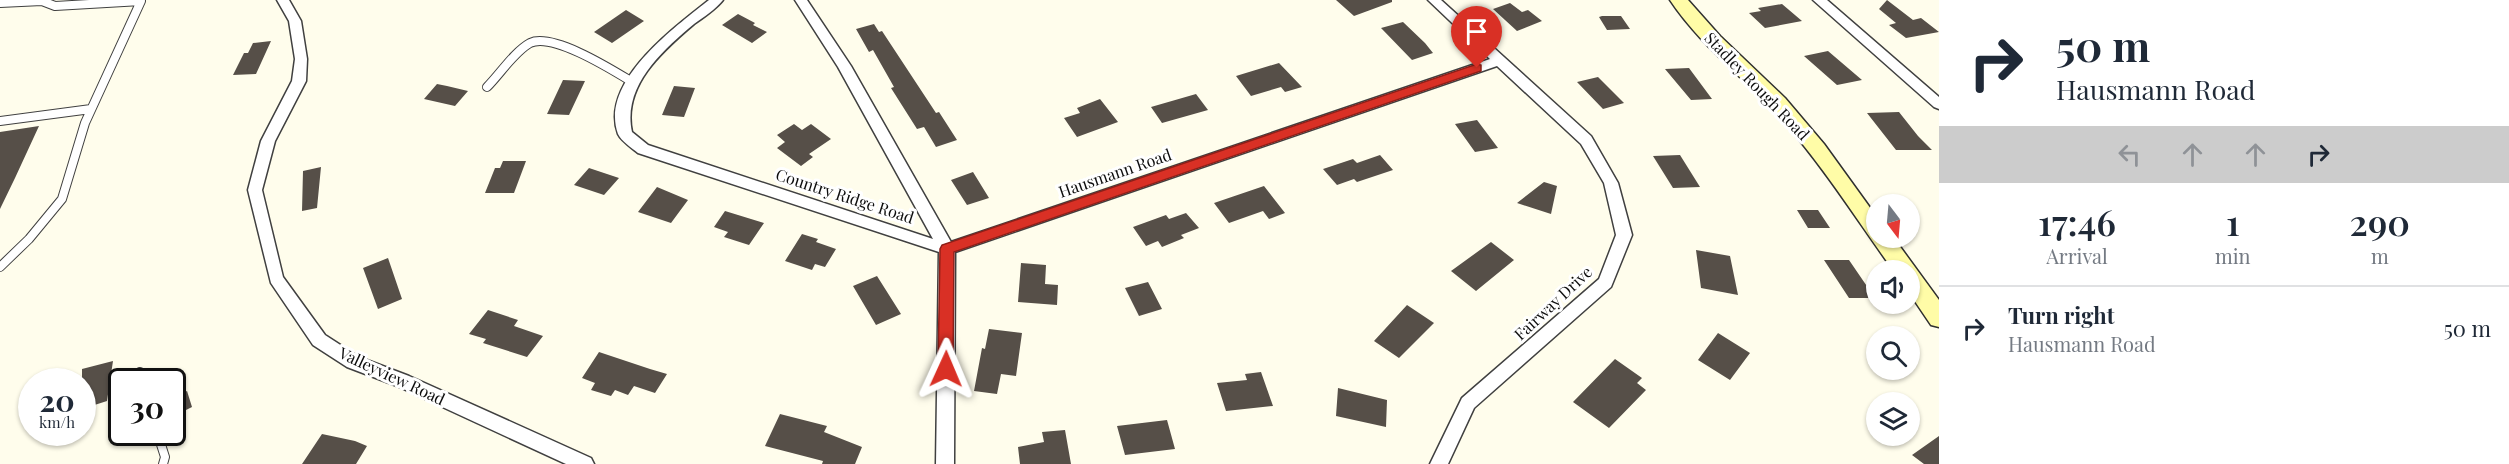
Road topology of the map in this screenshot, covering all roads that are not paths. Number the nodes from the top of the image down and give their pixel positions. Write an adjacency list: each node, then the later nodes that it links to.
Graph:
1 (142, 0): 8 (lane); 13 (lane)
2 (283, 0): 22 (street, Valleyview Road)
3 (717, 0): 10 (street, Country Ridge Road)
4 (801, 0): 16 (street, Country Ridge Road)
5 (1434, 0): 9 (street, Fairway Drive)
6 (1679, 0): 15 (main road, Stadley Rough Road)
7 (1819, 0): 12 (street)
8 (0, 3)
9 (1498, 61): 16 (street, Hausmann Road); 24 (street, Fairway Drive)
10 (634, 83): 11 (lane); 16 (street, Country Ridge Road)
11 (487, 87)
12 (1939, 104)
13 (91, 109): 14 (lane); 17 (lane)
14 (0, 121)
15 (1866, 217)
16 (947, 249): 23 (street)
17 (0, 267)
18 (1920, 291): 19 (main road)
19 (1939, 318)
20 (161, 446): 21 (lane)
21 (163, 464)
22 (585, 464)
23 (945, 464)
24 (1439, 464)

